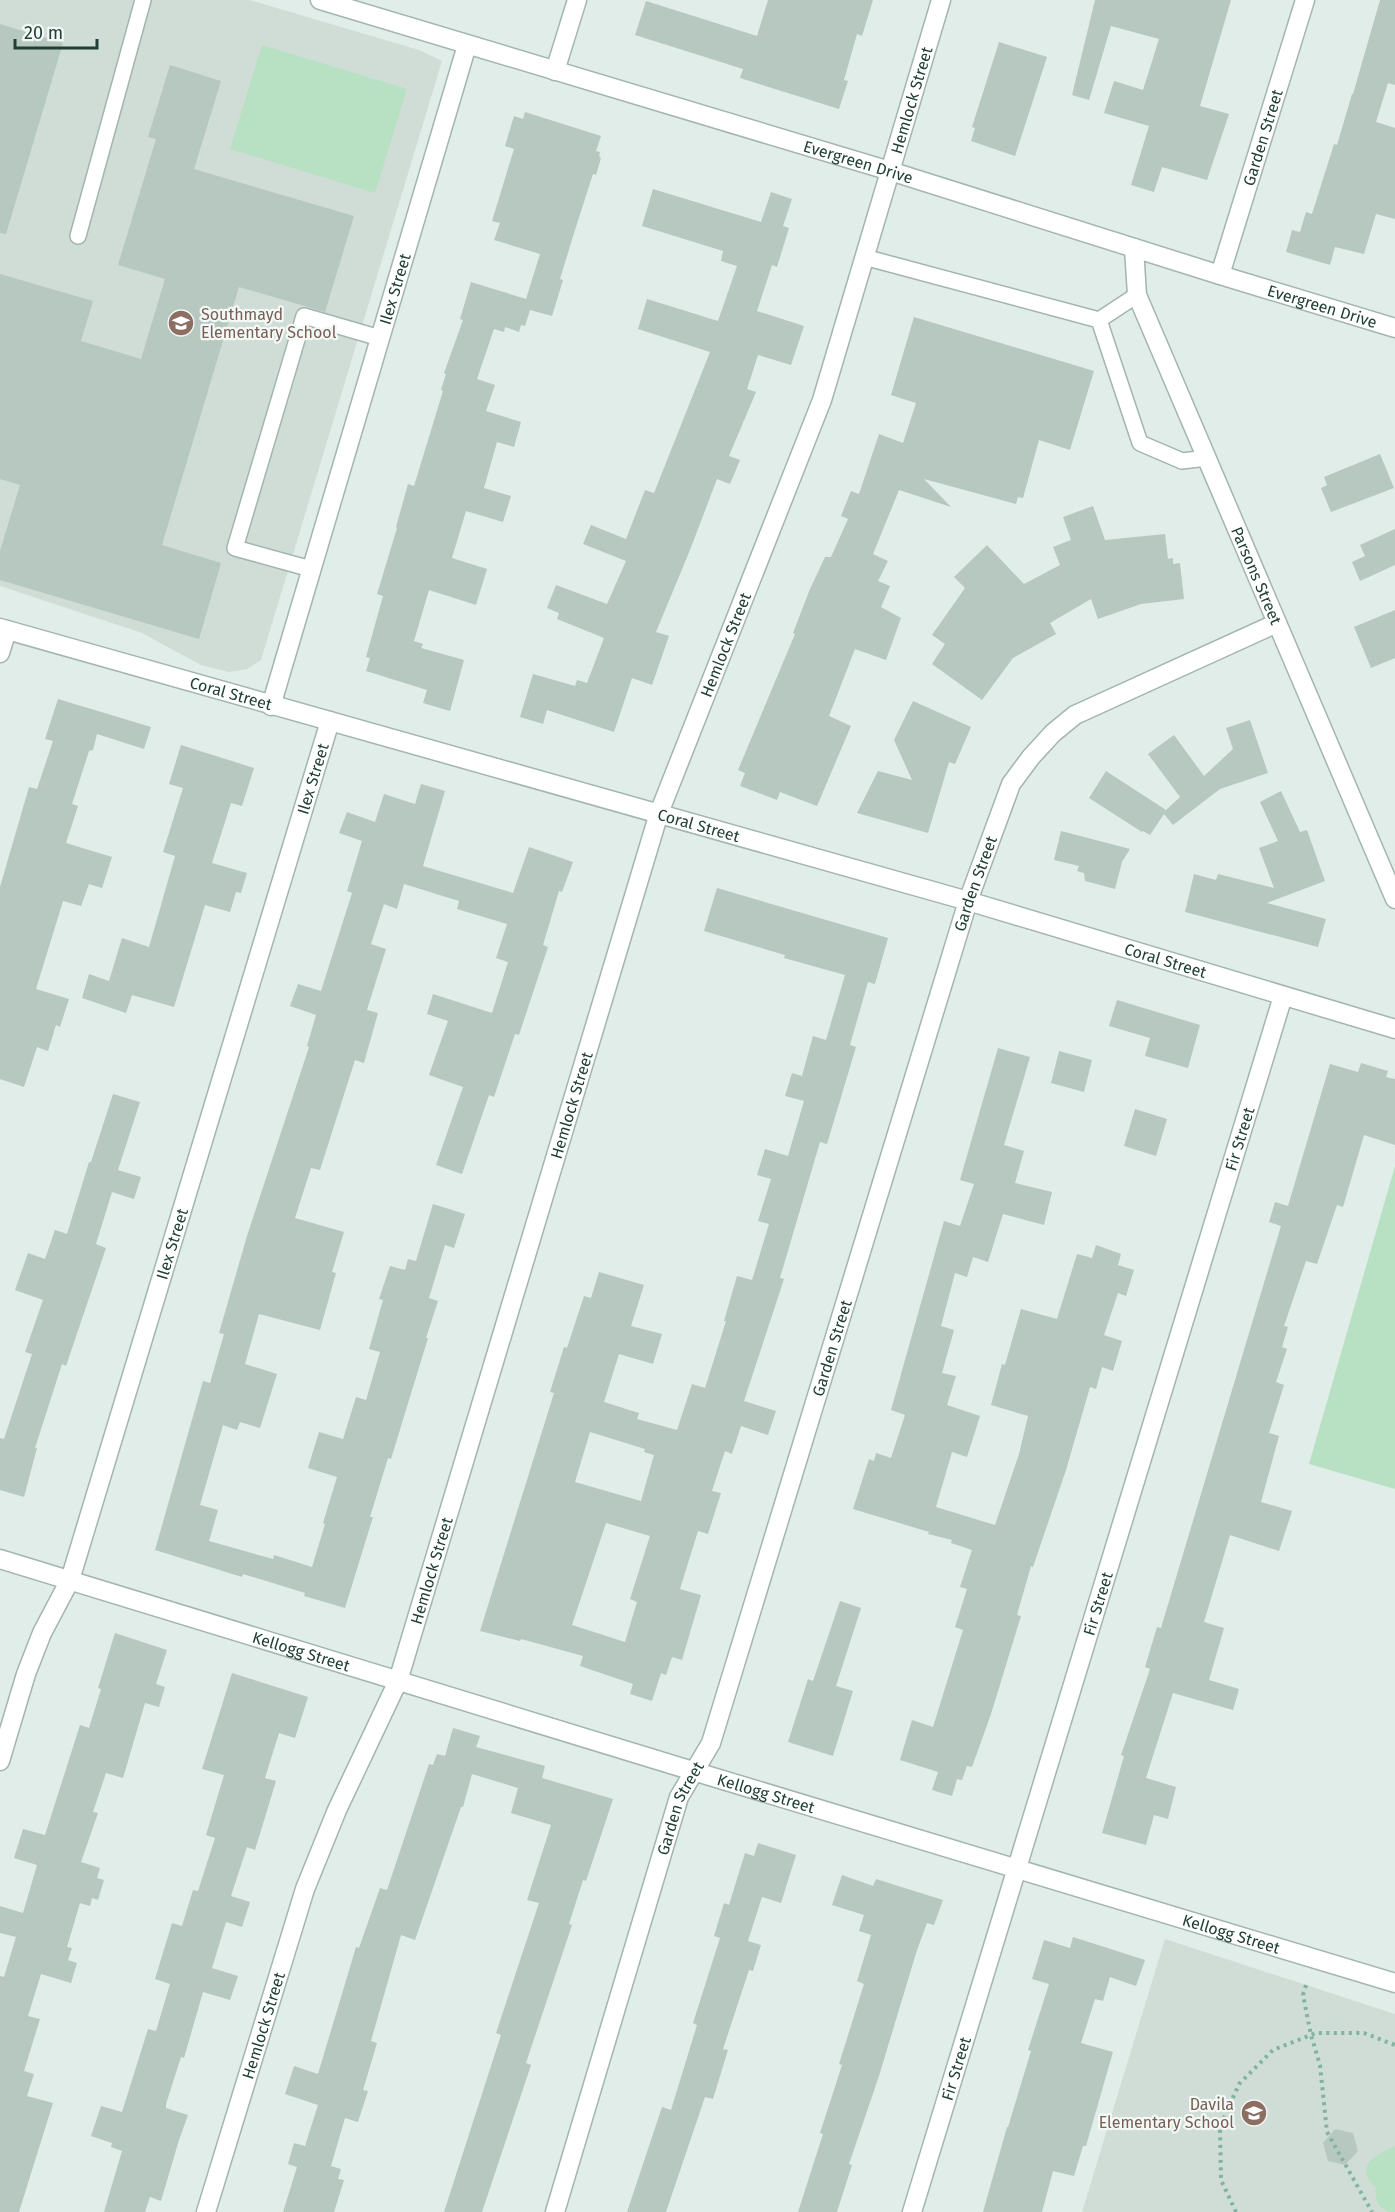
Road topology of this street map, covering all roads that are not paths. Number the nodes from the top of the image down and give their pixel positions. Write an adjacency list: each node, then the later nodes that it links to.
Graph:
1 (143, 0): 9 (lane)
2 (320, 0): 6 (street, Evergreen Drive)
3 (576, 0): 7 (street)
4 (941, 0): 8 (street, Hemlock Street)
5 (1305, 0): 12 (street, Garden Street)
6 (467, 45): 7 (street, Evergreen Drive); 16 (street, Ilex Street)
7 (555, 70): 8 (street, Evergreen Drive)
8 (890, 171): 10 (street, Evergreen Drive); 11 (street, Hemlock Street)
9 (78, 236)
10 (1134, 248): 12 (street, Evergreen Drive); 13 (street, Parsons Street)
11 (864, 257): 14 (lane); 24 (street, Hemlock Street)
12 (1220, 275): 15 (street, Evergreen Drive)
13 (1137, 295): 14 (lane); 17 (street, Parsons Street)
14 (1099, 320): 17 (lane)
15 (1395, 328)
16 (380, 338): 18 (street, Ilex Street); 18 (lane)
17 (1207, 458): 19 (street, Parsons Street)
18 (311, 569): 22 (street, Ilex Street)
19 (1277, 622): 25 (street, Parsons Street); 26 (street, Garden Street)
20 (3, 629): 21 (street); 22 (street, Coral Street)
21 (0, 653)
22 (271, 706): 23 (street, Coral Street)
23 (330, 722): 24 (street, Coral Street); 30 (street, Ilex Street)
24 (659, 813): 26 (street, Coral Street); 31 (street, Hemlock Street)
25 (1395, 899)
26 (968, 901): 27 (street, Coral Street); 33 (street, Garden Street)
27 (1283, 996): 28 (street, Coral Street); 34 (street, Fir Street)
28 (1395, 1029)
29 (0, 1559): 30 (street, Kellogg Street)
30 (70, 1580): 31 (street, Kellogg Street); 32 (street, Ilex Street)
31 (398, 1681): 33 (street, Kellogg Street); 36 (street, Hemlock Street)
32 (0, 1761)
33 (693, 1772): 34 (street, Kellogg Street); 37 (street, Garden Street)
34 (1017, 1869): 35 (street, Kellogg Street); 38 (street, Fir Street)
35 (1395, 1983)
36 (206, 2212)
37 (555, 2212)
38 (912, 2212)

